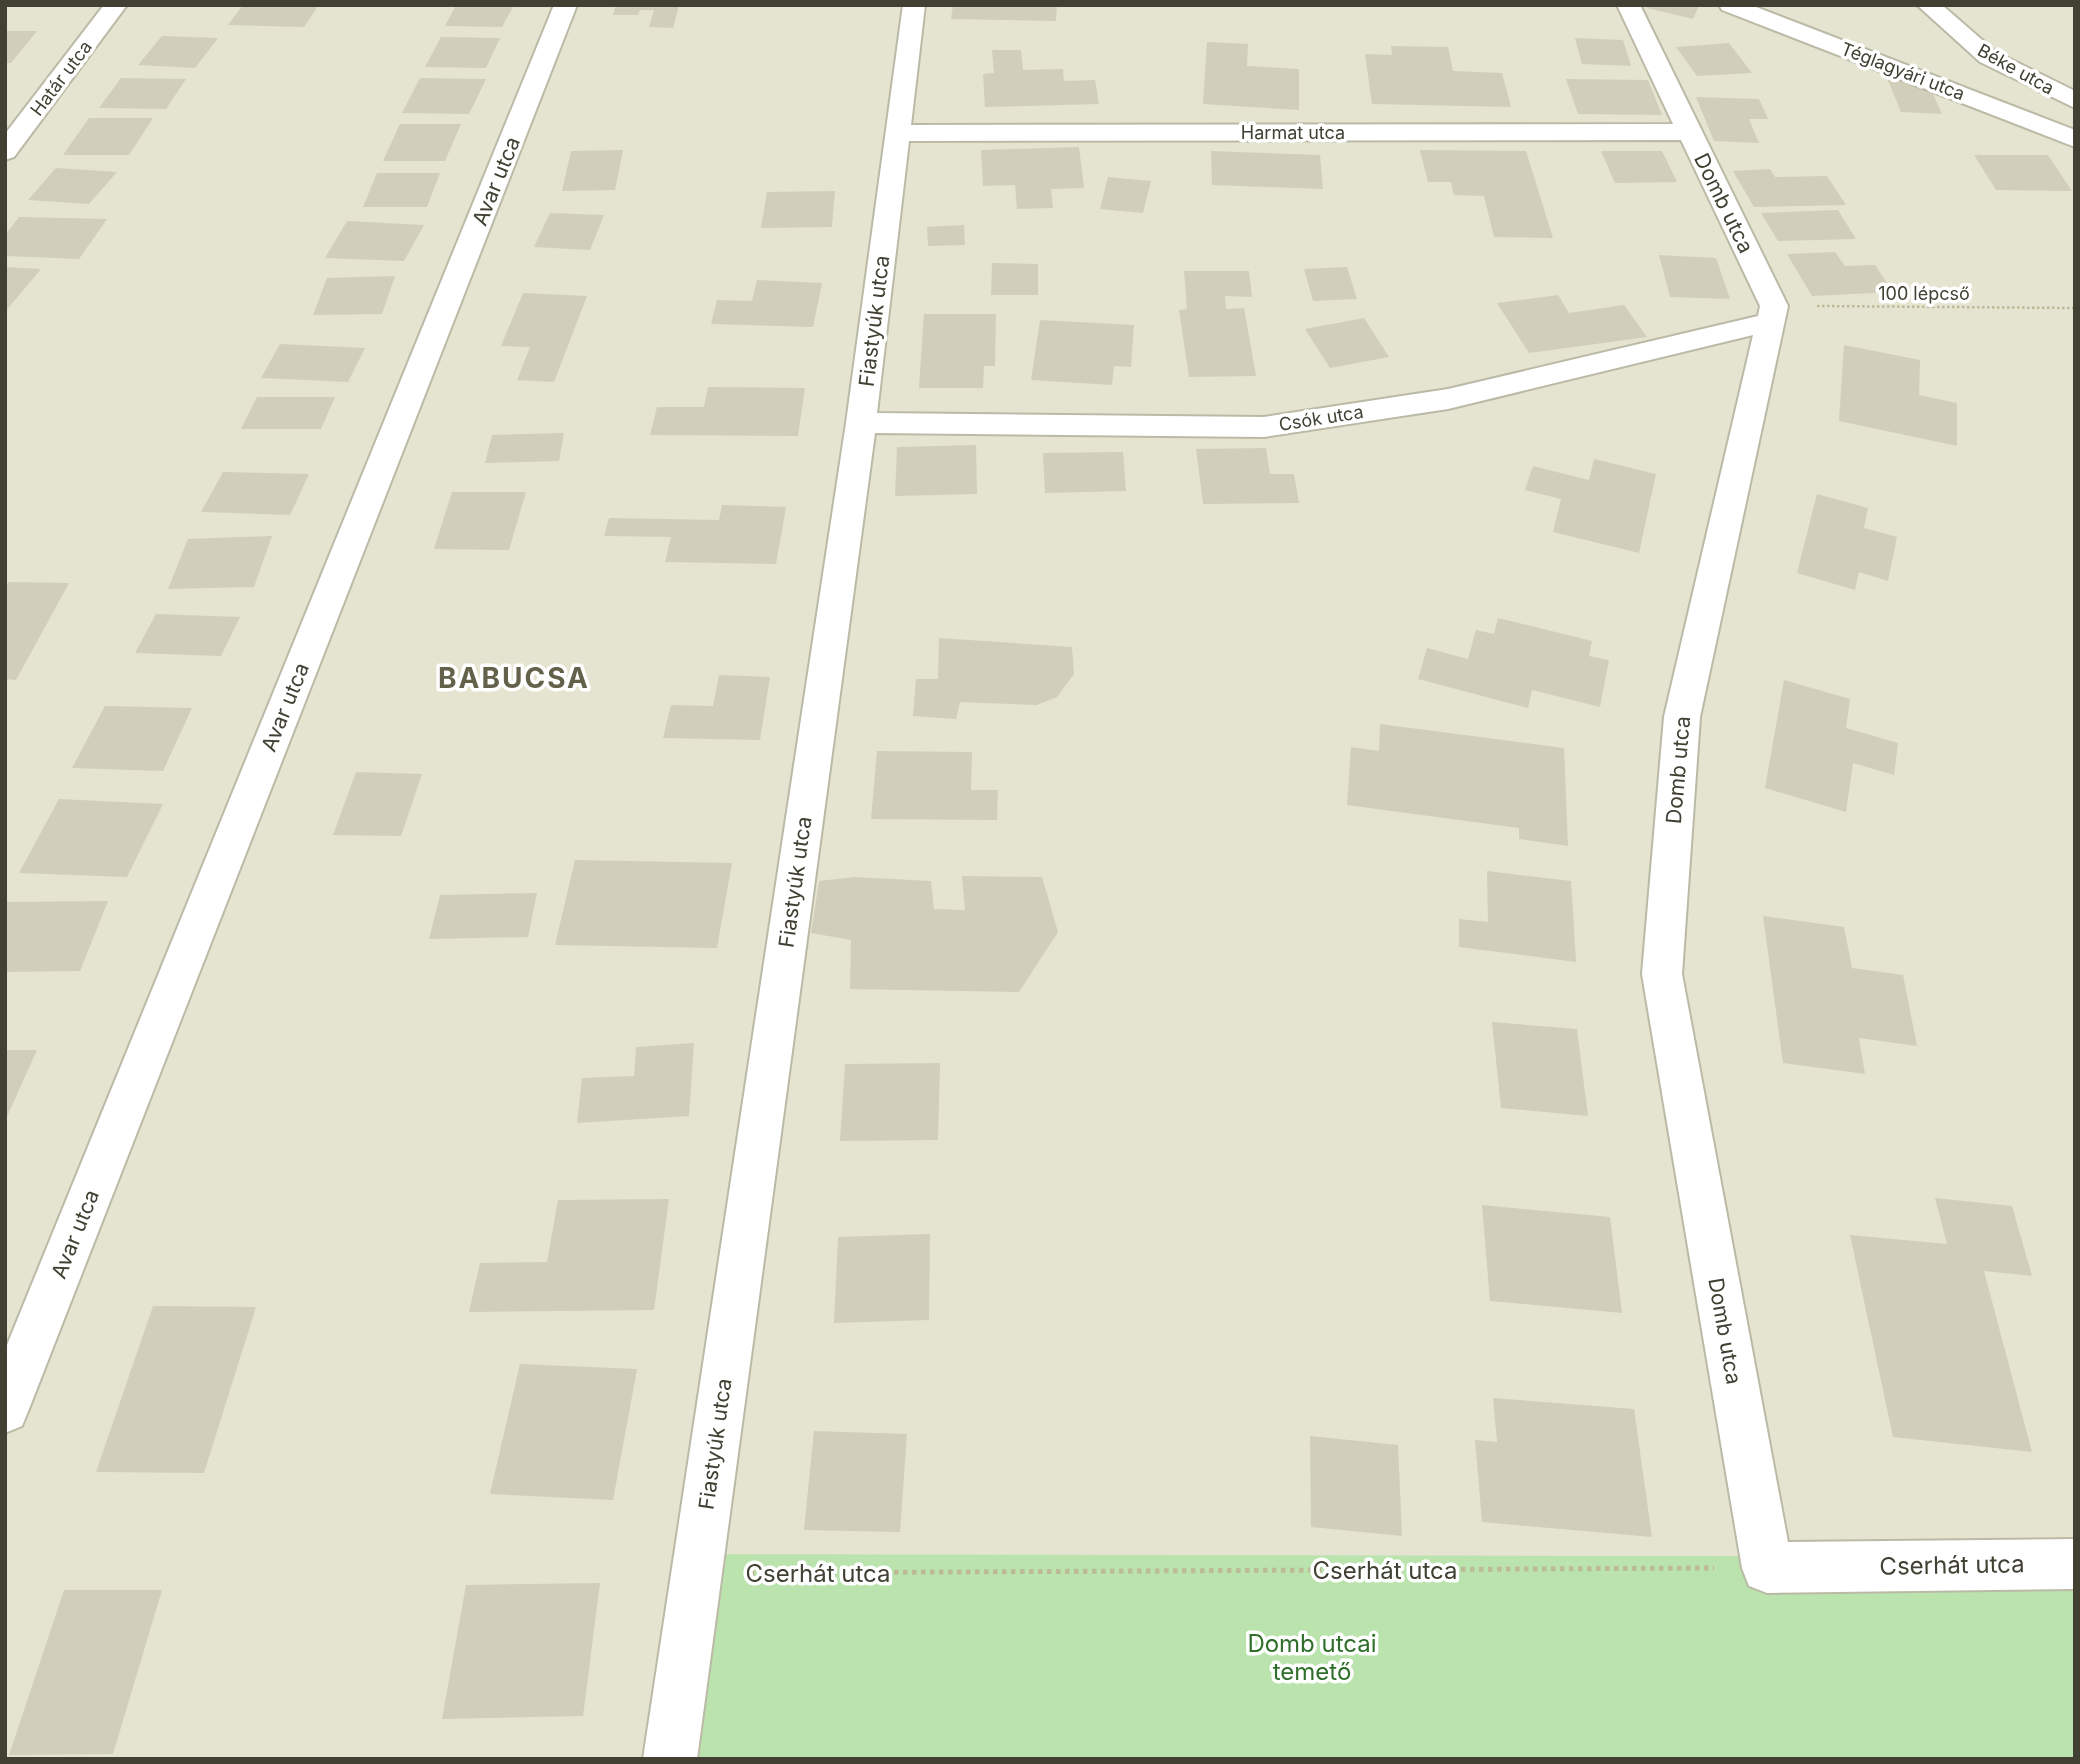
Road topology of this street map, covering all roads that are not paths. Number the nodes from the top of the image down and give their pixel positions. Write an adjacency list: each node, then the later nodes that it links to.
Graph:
1 (116, 5): 11 (street, Határ utca)
2 (566, 5): 14 (street, Avar utca)
3 (914, 5): 9 (street, Fiastyúk utca)
4 (1628, 5): 8 (street, Domb utca)
5 (1730, 5): 10 (street, Téglagyári utca)
6 (1928, 5): 7 (street, Béke utca)
7 (2075, 101)
8 (1689, 132): 9 (street, Harmat utca); 12 (street, Domb utca)
9 (897, 133): 13 (street, Fiastyúk utca)
10 (2075, 139)
11 (5, 152)
12 (1772, 314): 13 (street, Csók utca); 16 (street, Domb utca)
13 (861, 423): 17 (street, Fiastyúk utca)
14 (5, 1409)
15 (2075, 1564): 16 (street, Cserhát utca)
16 (1767, 1568)
17 (670, 1759)

